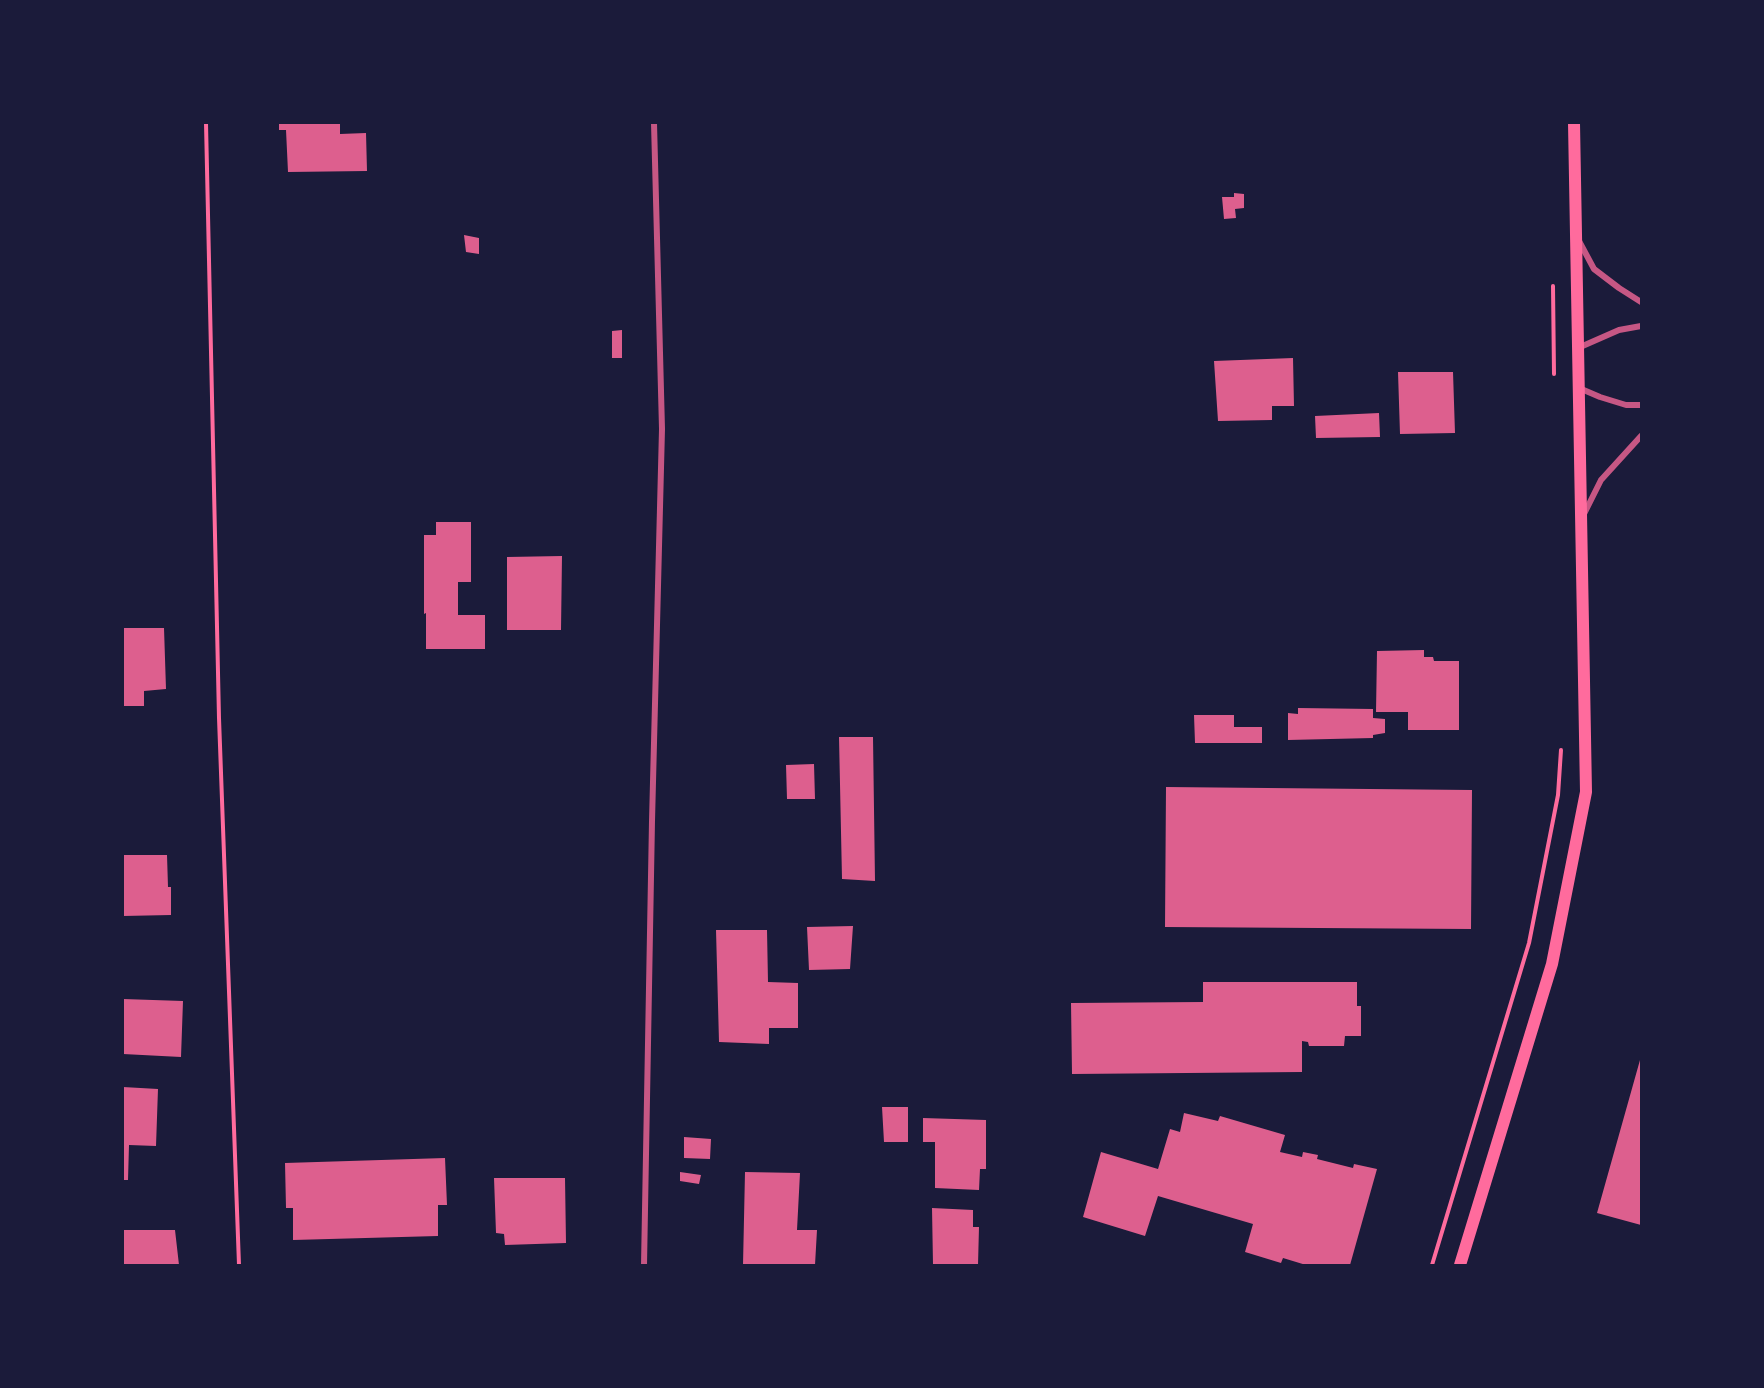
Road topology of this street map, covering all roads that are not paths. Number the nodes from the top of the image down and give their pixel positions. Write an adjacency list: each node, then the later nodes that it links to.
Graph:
1 (654, 123): 11 (street)
2 (1574, 123): 3 (main road)
3 (1575, 232): 4 (street); 6 (main road)
4 (1641, 302)
5 (1641, 326): 6 (street)
6 (1578, 348): 7 (main road)
7 (1579, 388): 8 (street); 10 (main road)
8 (1641, 405)
9 (1641, 436): 10 (street)
10 (1581, 520): 12 (main road)
11 (644, 1265)
12 (1460, 1265)

